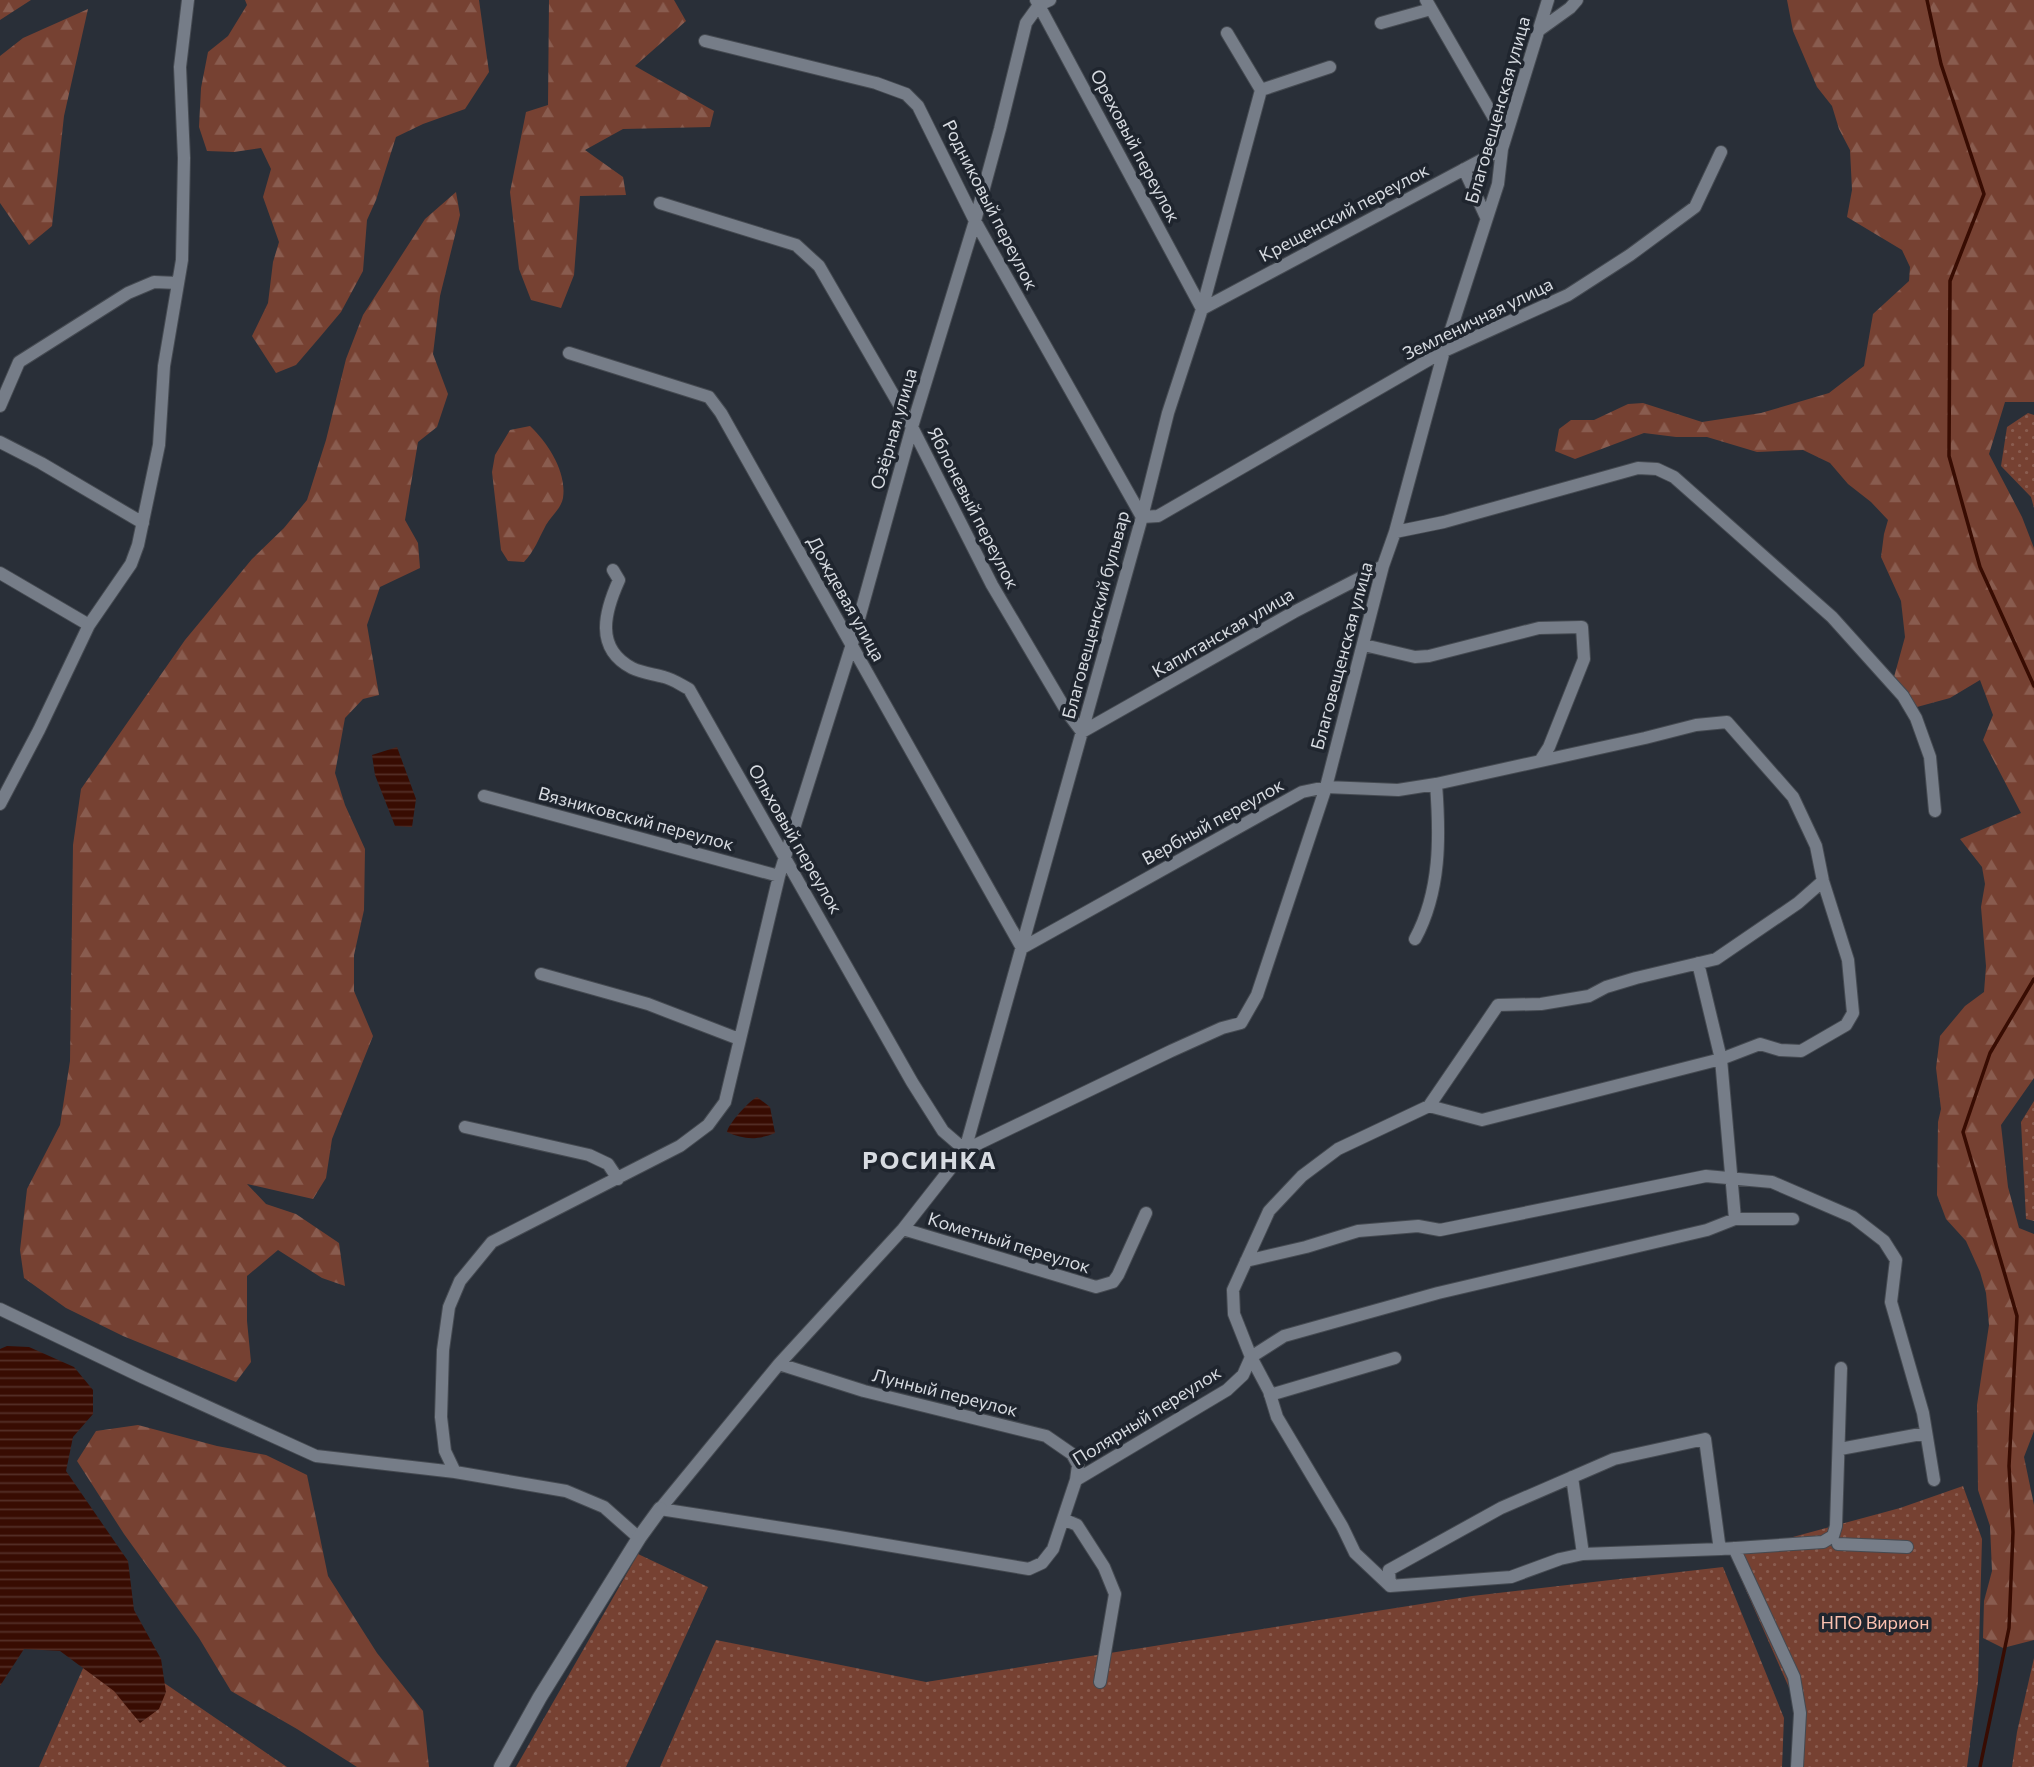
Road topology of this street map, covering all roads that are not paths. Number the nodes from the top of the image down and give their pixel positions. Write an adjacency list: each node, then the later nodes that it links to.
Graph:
1 (188, 0): 18 (street)
2 (1548, 0): 7 (street, Благовещенская улица)
3 (1577, 0): 7 (street)
4 (1041, 2): 17 (street, Озёрная улица); 19 (street, Ореховый переулок)
5 (1428, 5): 6 (street); 12 (street)
6 (1381, 23)
7 (1538, 31): 12 (street, Благовещенская улица)
8 (1227, 33): 11 (street)
9 (705, 41): 17 (street, Родниковый переулок)
10 (1330, 67): 11 (street)
11 (1261, 90): 19 (street, Благовещенский бульвар)
12 (1504, 143): 14 (street, Крещенский переулок); 16 (street, Благовещенская улица)
13 (1721, 152): 20 (street, Земленичная улица)
14 (1464, 169): 16 (street); 19 (street, Крещенский переулок)
15 (660, 203): 23 (street, Яблоневый переулок)
16 (1486, 217): 20 (street, Благовещенская улица)
17 (975, 221): 23 (street, Озёрная улица); 25 (street, Родниковый переулок)
18 (178, 283): 22 (street); 26 (street)
19 (1202, 309): 25 (street, Благовещенский бульвар)
20 (1444, 351): 25 (street, Земленичная улица); 27 (street, Благовещенская улица)
21 (569, 353): 32 (street, Дождевая улица)
22 (0, 405)
23 (912, 427): 32 (street, Озёрная улица); 34 (street, Яблоневый переулок)
24 (0, 442): 26 (street)
25 (1142, 517): 34 (street, Благовещенский бульвар)
26 (143, 523): 31 (street)
27 (1395, 532): 28 (street, Благовещенская улица); 40 (street)
28 (1382, 566): 33 (street, Благовещенская улица); 34 (street, Капитанская улица)
29 (613, 570): 41 (street, Ольховый переулок)
30 (0, 573): 31 (street)
31 (89, 625): 39 (street)
32 (852, 644): 41 (street, Озёрная улица); 45 (street, Дождевая улица)
33 (1364, 645): 35 (street); 37 (street, Благовещенская улица)
34 (1082, 732): 45 (street, Благовещенский бульвар)
35 (1539, 762): 36 (street, Вербный переулок); 43 (street, Вербный переулок)
36 (1436, 784): 37 (street, Вербный переулок); 44 (street)
37 (1326, 787): 45 (street, Вербный переулок); 52 (street, Благовещенская улица)
38 (484, 796): 42 (street, Вязниковский переулок)
39 (0, 804)
40 (1936, 811)
41 (786, 859): 42 (street, Озёрная улица); 52 (street, Ольховый переулок)
42 (779, 876): 48 (street, Озёрная улица)
43 (1823, 881): 46 (street); 49 (street)
44 (1415, 939)
45 (1022, 948): 52 (street, Благовещенский бульвар)
46 (1698, 963): 49 (street); 50 (street)
47 (541, 974): 48 (street)
48 (739, 1039): 54 (street, Озёрная улица)
49 (1721, 1059): 50 (street); 53 (street)
50 (1429, 1106): 59 (street)
51 (465, 1126): 54 (street)
52 (965, 1150): 58 (street)
53 (1730, 1178): 56 (street); 59 (street); 66 (street)
54 (618, 1179): 68 (street, Озёрная улица)
55 (1146, 1213): 58 (street, Кометный переулок)
56 (1735, 1219): 57 (street); 61 (street, Полярный переулок)
57 (1793, 1220)
58 (903, 1229): 63 (street)
59 (1246, 1261): 61 (street)
60 (0, 1309): 68 (street)
61 (1251, 1357): 65 (street); 70 (street, Полярный переулок)
62 (1395, 1358): 65 (street)
63 (779, 1364): 70 (street, Лунный переулок); 72 (street)
64 (1842, 1368): 67 (street)
65 (1270, 1395): 79 (street)
66 (1926, 1433): 67 (street); 71 (street)
67 (1840, 1449): 77 (street)
68 (455, 1472): 74 (street)
69 (1572, 1477): 77 (street); 78 (street); 79 (street)
70 (1076, 1480): 73 (street, Полярный переулок)
71 (1934, 1480)
72 (660, 1509): 73 (street, Полярный переулок); 74 (street)
73 (1063, 1519): 80 (street)
74 (639, 1538): 81 (street)
75 (1838, 1544): 76 (street)
76 (1907, 1547)
77 (1728, 1549): 78 (street); 82 (street)
78 (1583, 1554): 79 (street)
79 (1390, 1586)
80 (1100, 1682)
81 (501, 1767)
82 (1797, 1767)

